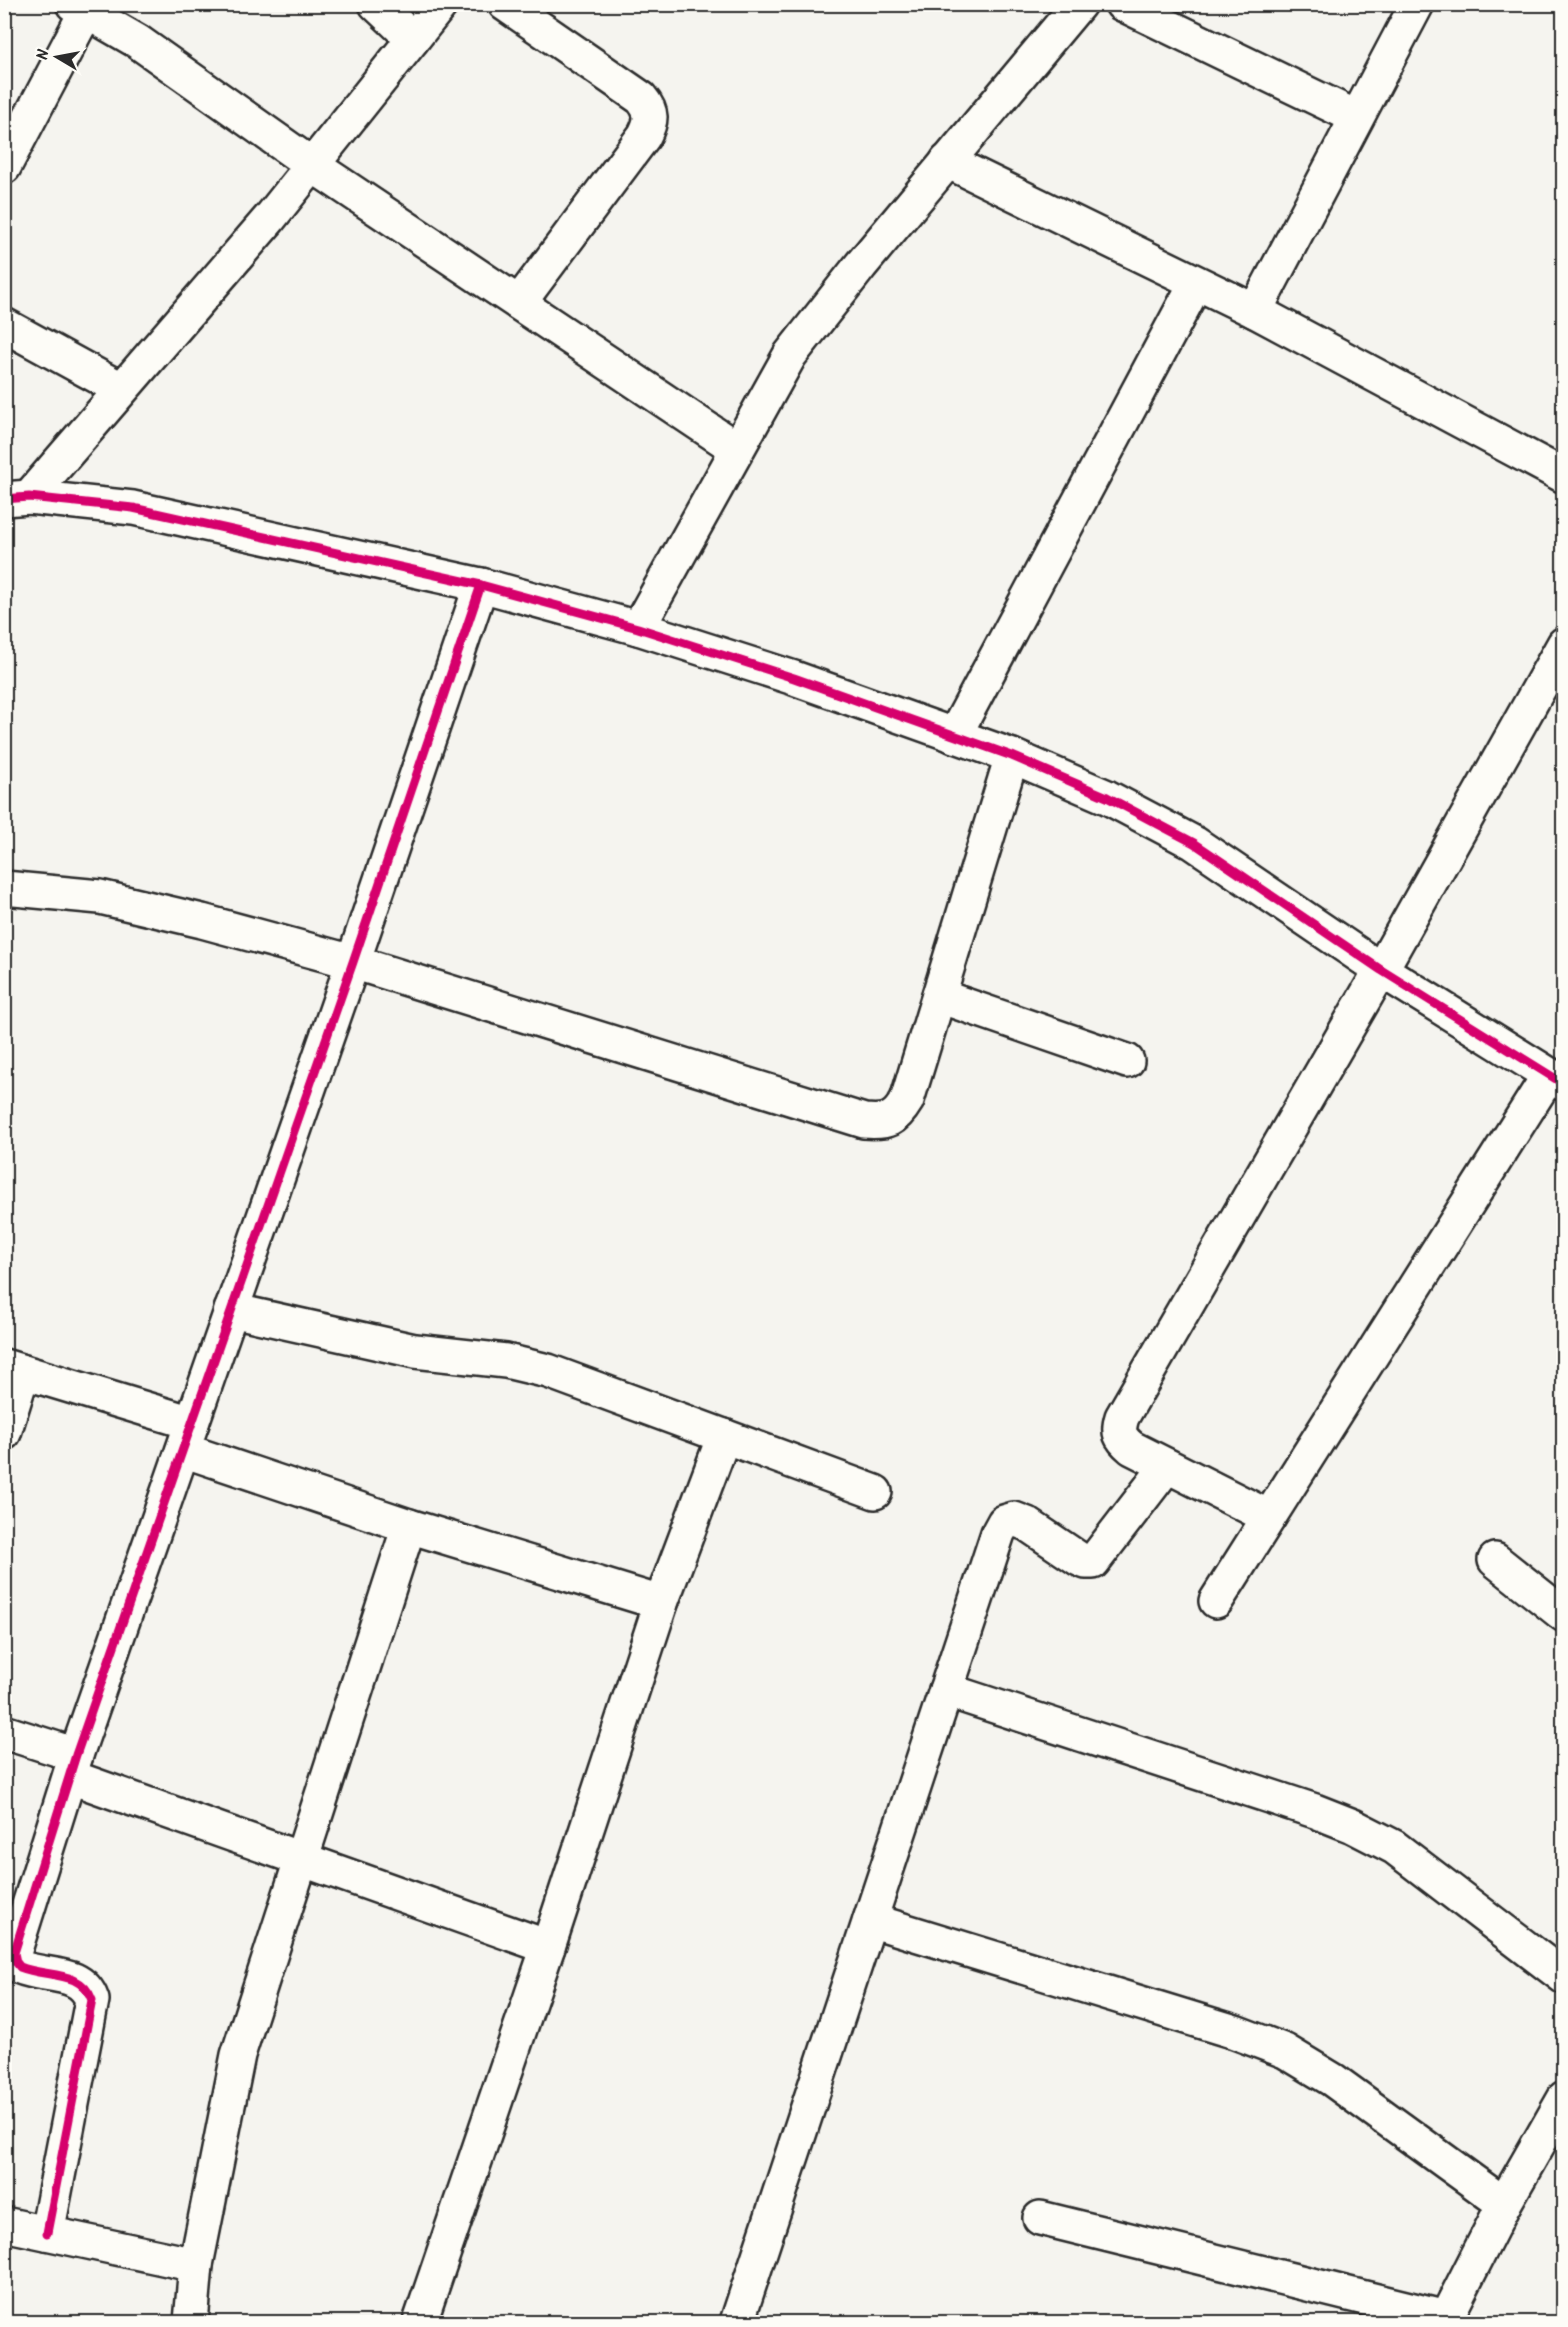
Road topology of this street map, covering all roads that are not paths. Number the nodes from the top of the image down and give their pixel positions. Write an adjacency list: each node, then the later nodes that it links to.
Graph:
1 (376, 4): 8 (street)
2 (441, 4): 8 (street)
3 (505, 4): 14 (street)
4 (1079, 4): 10 (street)
5 (1122, 4): 9 (street)
6 (1417, 4): 9 (street)
7 (83, 7): 11 (street); 12 (street)
8 (413, 39): 11 (street)
9 (1356, 117): 15 (street)
10 (947, 161): 13 (street); 18 (street)
11 (312, 165): 14 (street); 17 (street)
12 (4, 167)
13 (1196, 283): 15 (street); 24 (street)
14 (519, 303): 18 (street)
15 (1255, 311): 19 (street)
16 (4, 325): 17 (street)
17 (122, 389): 20 (street)
18 (737, 449): 22 (street)
19 (1563, 476)
20 (17, 498): 21 (street)
21 (481, 585): 22 (street); 27 (street)
22 (638, 627): 24 (street)
23 (1563, 644): 28 (street)
24 (954, 736): 25 (street)
25 (1012, 756): 28 (street); 29 (street)
26 (4, 888): 27 (street)
27 (353, 962): 29 (street); 32 (street)
28 (1381, 970): 31 (street); 37 (street)
29 (939, 996): 30 (street)
30 (1127, 1061)
31 (1556, 1080): 39 (street)
32 (231, 1310): 35 (street); 36 (street)
33 (14, 1369): 34 (street); 36 (street)
34 (4, 1433)
35 (724, 1436): 38 (street); 43 (street)
36 (188, 1437): 40 (street); 47 (street)
37 (1167, 1466): 39 (street); 45 (street)
38 (874, 1492)
39 (1269, 1517): 42 (street)
40 (409, 1526): 43 (street); 48 (street)
41 (1495, 1560): 44 (street)
42 (1216, 1600)
43 (662, 1603): 50 (street)
44 (1563, 1615)
45 (946, 1690): 49 (street); 51 (street)
46 (4, 1732): 47 (street)
47 (74, 1766): 48 (street); 56 (street)
48 (302, 1859): 50 (street); 57 (street)
49 (870, 1920): 53 (street); 61 (street)
50 (548, 1947): 60 (street)
51 (1563, 1977)
52 (1560, 2113): 53 (street)
53 (1504, 2204): 58 (street)
54 (1040, 2218): 58 (street)
55 (4, 2224): 56 (street)
56 (47, 2233): 57 (street)
57 (196, 2265): 59 (street)
58 (1445, 2320)
59 (191, 2322)
60 (420, 2322)
61 (737, 2322)

